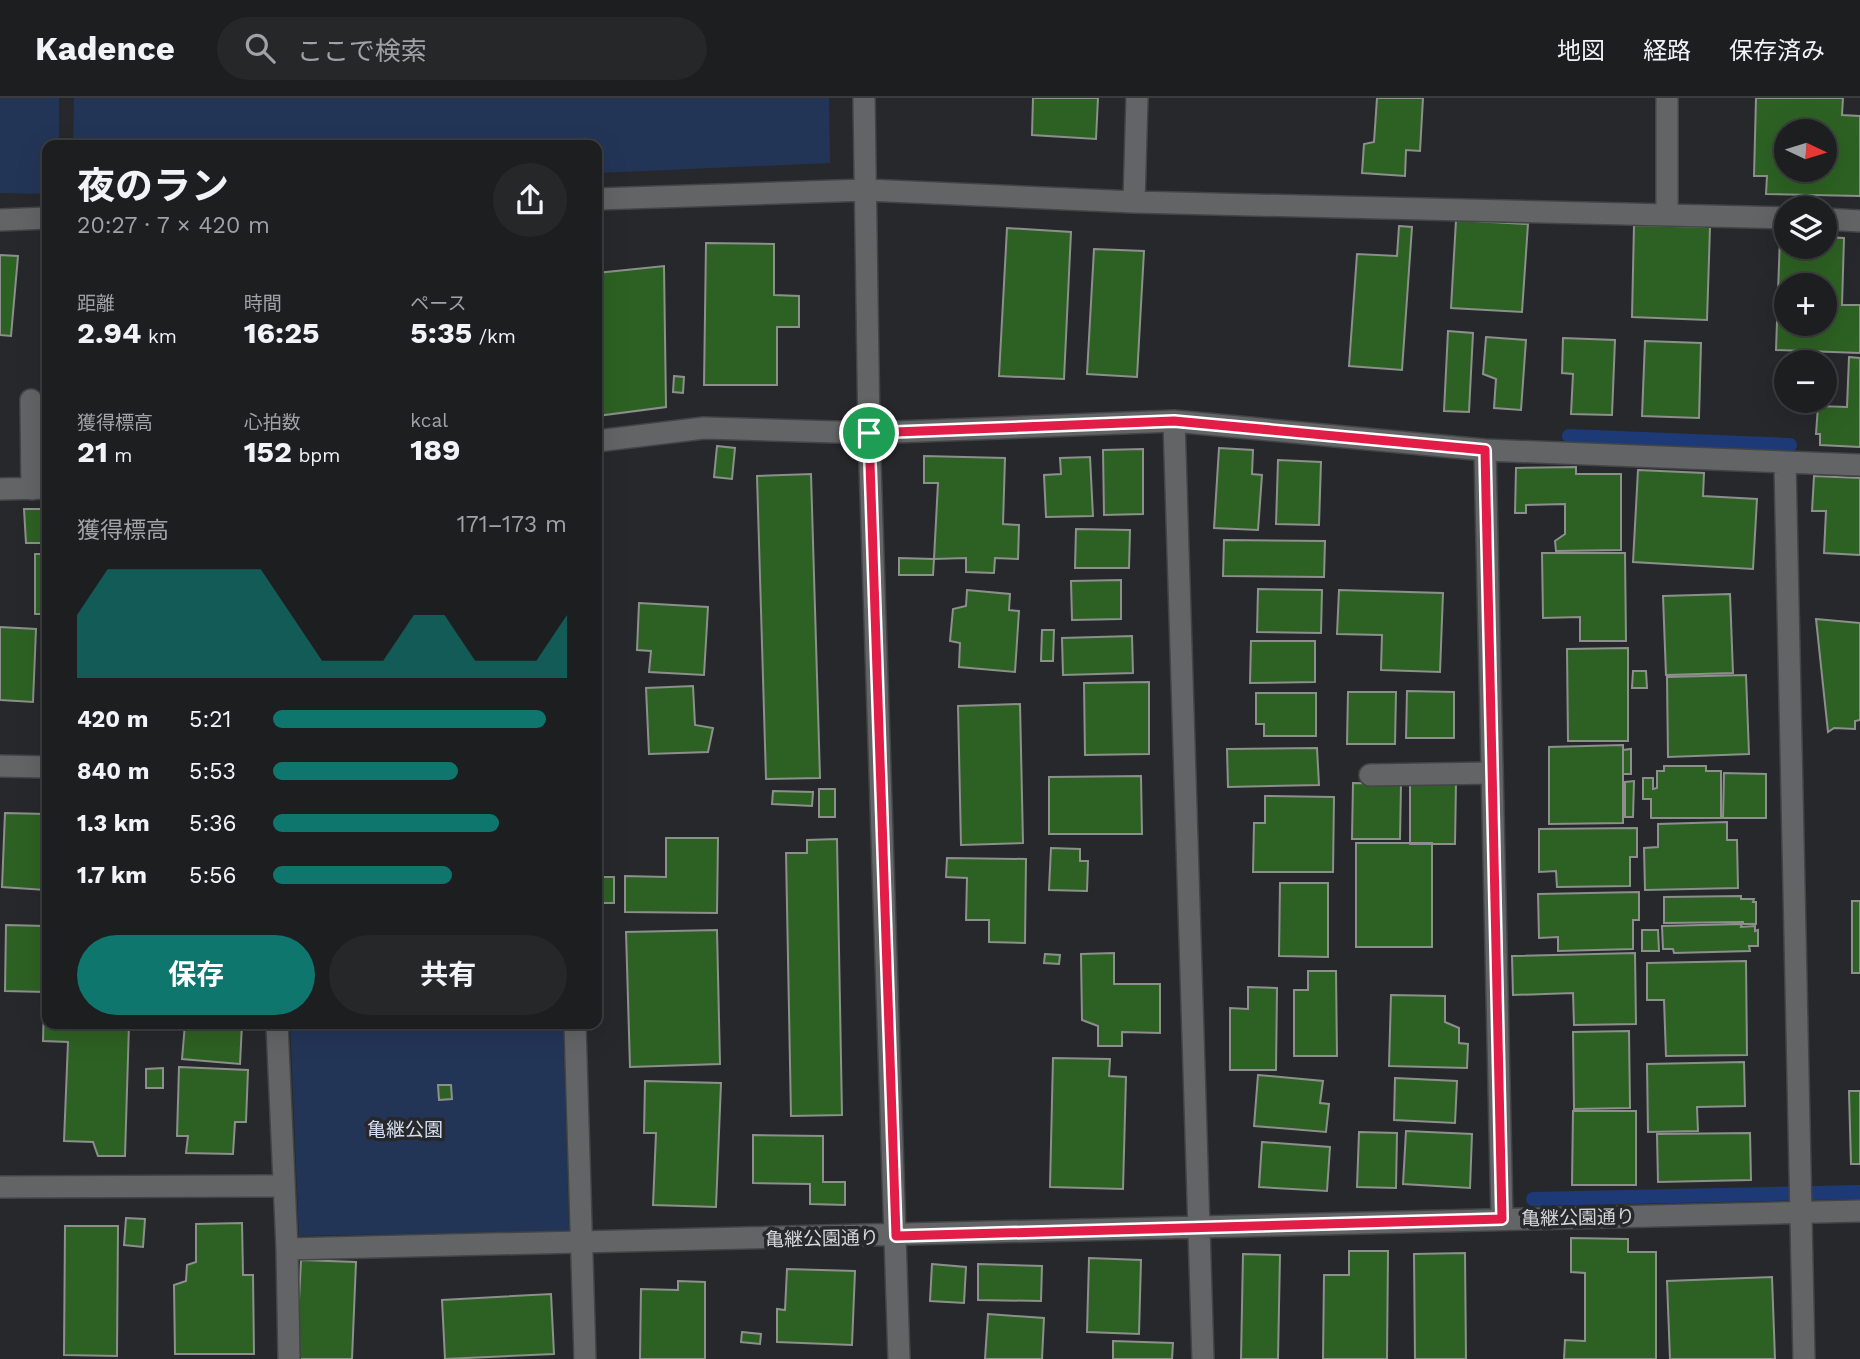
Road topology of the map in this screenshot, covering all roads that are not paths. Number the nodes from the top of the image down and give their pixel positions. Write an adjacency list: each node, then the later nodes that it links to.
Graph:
1 (864, 98): 4 (street)
2 (1137, 98): 6 (street)
3 (1667, 98): 7 (street)
4 (866, 190): 5 (street); 6 (street); 15 (street)
5 (602, 199)
6 (1134, 202): 7 (street)
7 (1667, 213): 8 (street)
8 (1774, 217)
9 (42, 218): 10 (street)
10 (0, 220)
11 (1837, 220): 12 (street)
12 (1860, 221)
13 (31, 400): 20 (street)
14 (1174, 421): 15 (street); 17 (street); 33 (street)
15 (869, 433): 16 (street); 34 (street)
16 (602, 440)
17 (1485, 450): 18 (street); 24 (street)
18 (1785, 463): 19 (street); 31 (street)
19 (1860, 465)
20 (40, 488): 21 (street)
21 (0, 489)
22 (0, 766): 23 (street)
23 (42, 767)
24 (1492, 773): 25 (street); 32 (street)
25 (1370, 775)
26 (277, 1029): 29 (street)
27 (575, 1029): 35 (street)
28 (0, 1186): 29 (street)
29 (285, 1186): 36 (street)
30 (1860, 1211): 31 (street, 亀継公園通り)
31 (1801, 1213): 32 (street, 亀継公園通り); 41 (street)
32 (1502, 1219): 33 (street, 亀継公園通り)
33 (1200, 1228): 34 (street, 亀継公園通り); 40 (street)
34 (896, 1236): 35 (street, 亀継公園通り); 39 (street)
35 (582, 1243): 36 (street, 亀継公園通り); 38 (street)
36 (287, 1249): 37 (street)
37 (289, 1359)
38 (585, 1359)
39 (899, 1359)
40 (1203, 1359)
41 (1804, 1359)

